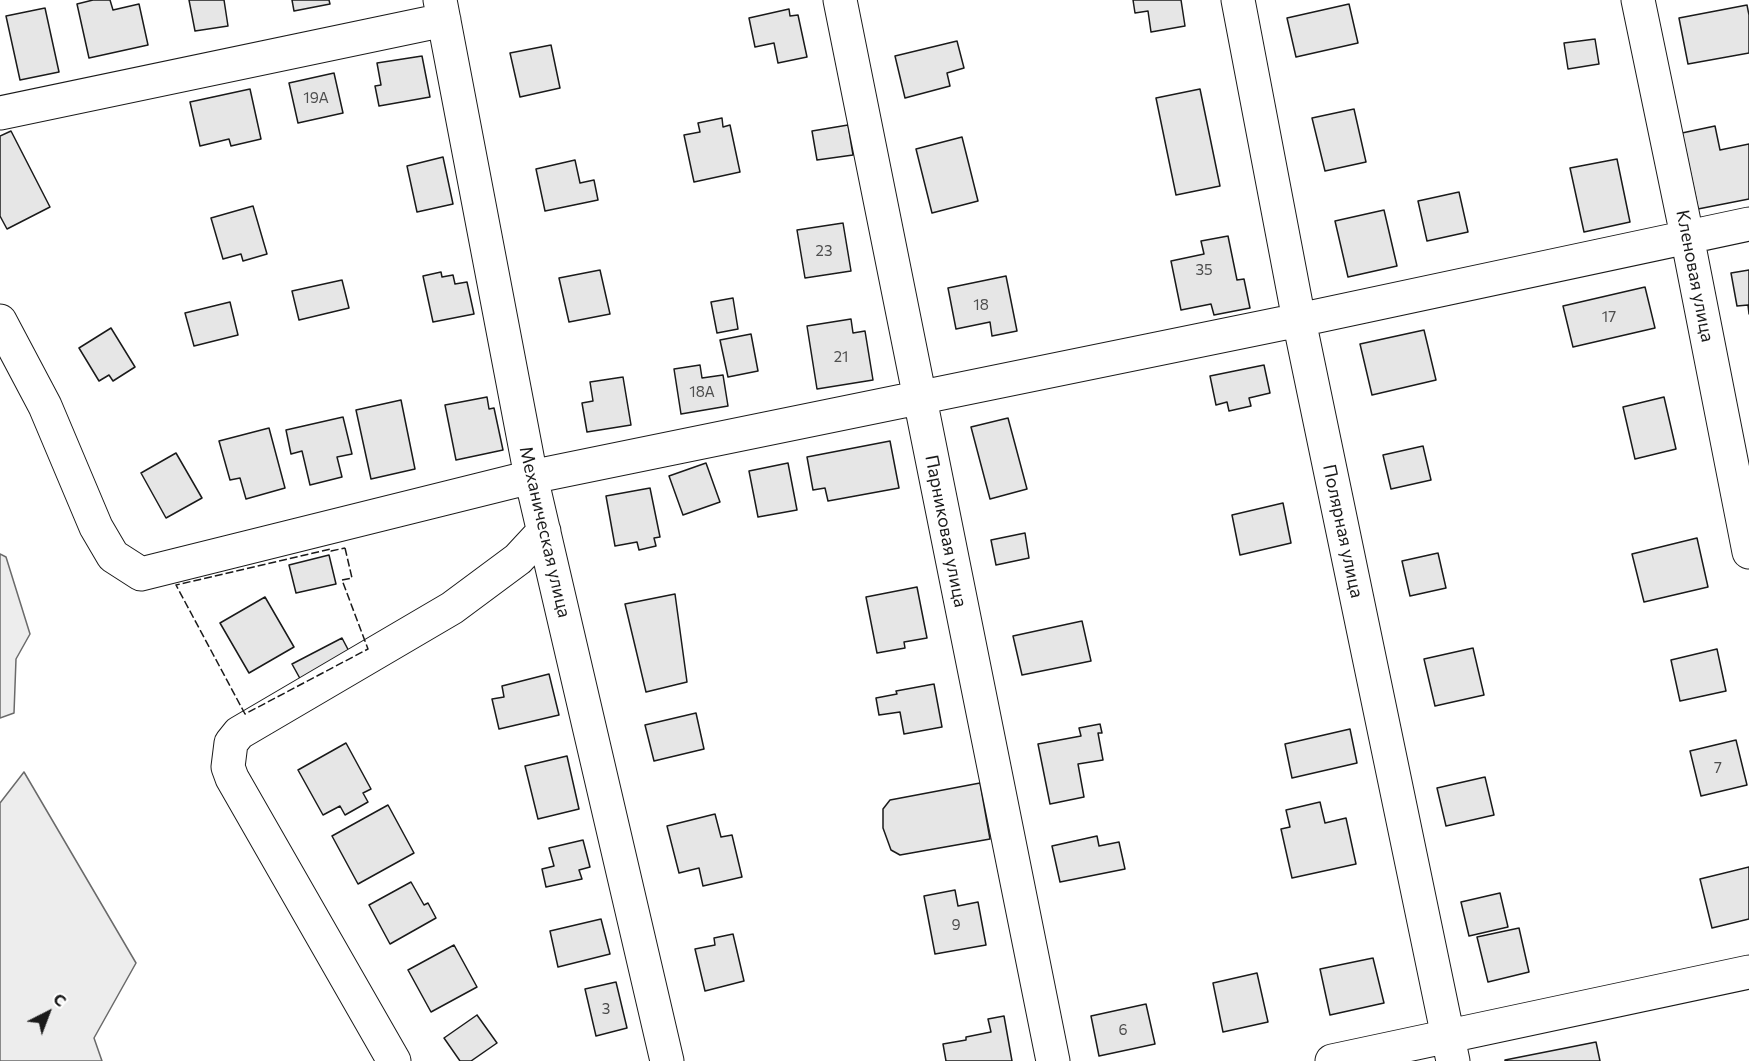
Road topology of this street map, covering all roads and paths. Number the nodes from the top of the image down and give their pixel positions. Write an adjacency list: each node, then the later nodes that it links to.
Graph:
1 (840, 0): 10 (street, Парниковая улица)
2 (1238, 0): 8 (street, Полярная улица)
3 (1638, 0): 7 (street, Кленовая улица)
4 (442, 10): 5 (street); 11 (street, Механическая улица)
5 (0, 113)
6 (1749, 224): 7 (street)
7 (1687, 236): 8 (street); 13 (street, Кленовая улица)
8 (1299, 320): 10 (street); 15 (street, Полярная улица)
9 (0, 321): 11 (street)
10 (919, 397): 11 (street); 18 (street, Парниковая улица)
11 (531, 477): 12 (street, Механическая улица)
12 (544, 531): 16 (street); 17 (street, Механическая улица)
13 (1749, 552)
14 (1749, 972): 15 (street)
15 (1450, 1049): 19 (street)
16 (394, 1061)
17 (667, 1061)
18 (1053, 1061)
19 (1332, 1061)

